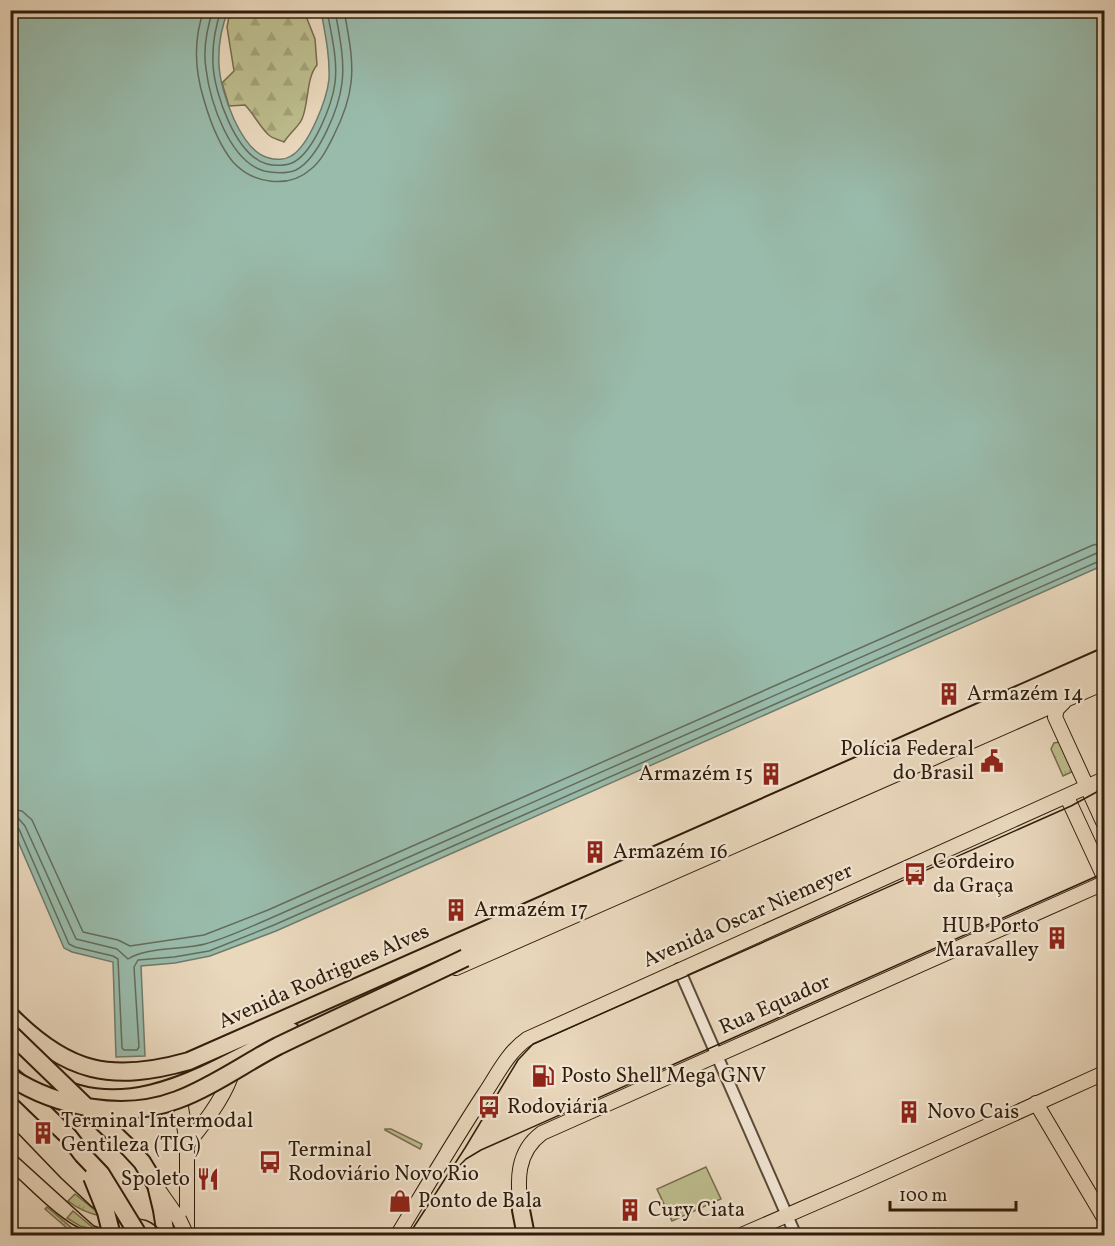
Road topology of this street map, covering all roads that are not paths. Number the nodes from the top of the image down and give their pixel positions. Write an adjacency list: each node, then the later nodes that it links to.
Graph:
1 (1104, 657): 14 (highway, Avenida Rodrigues Alves)
2 (1104, 672): 11 (highway, Avenida Rodrigues Alves)
3 (1104, 683): 4 (main road, Avenida Rodrigues Alves)
4 (1065, 700): 6 (main road); 17 (main road, Avenida Rodrigues Alves)
5 (1104, 779): 6 (main road, Avenida Oscar Niemeyer)
6 (1088, 787): 7 (main road, Avenida Oscar Niemeyer); 8 (main road)
7 (1067, 797): 9 (main road); 12 (main road, Avenida Oscar Niemeyer)
8 (1104, 824)
9 (1104, 877)
10 (1104, 883): 16 (main road, Rua Equador)
11 (523, 928): 18 (highway, Avenida Rodrigues Alves); 20 (highway, bridge)
12 (679, 969): 16 (street); 33 (main road, Avenida Oscar Niemeyer)
13 (10, 1013): 14 (highway)
14 (17, 1030): 25 (highway, bridge)
15 (10, 1050): 21 (highway, Avenida Rodrigues Alves)
16 (716, 1054): 26 (main road, Rua Equador); 27 (street)
17 (236, 1060): 18 (main road, Avenida Rodrigues Alves); 23 (main road)
18 (209, 1073): 21 (highway, Avenida Rodrigues Alves)
19 (1104, 1073): 22 (main road)
20 (10, 1079): 24 (highway)
21 (185, 1084): 23 (main road)
22 (1036, 1103): 27 (main road); 28 (main road)
23 (187, 1144): 32 (main road)
24 (82, 1154): 29 (highway, bridge); 30 (highway, bridge)
25 (156, 1185): 31 (highway); 32 (main road, bridge)
26 (521, 1210): 34 (highway)
27 (787, 1215): 35 (main road); 36 (street)
28 (1104, 1218)
29 (112, 1236)
30 (139, 1236)
31 (166, 1236)
32 (187, 1236)
33 (397, 1236)
34 (526, 1236)
35 (739, 1236)
36 (796, 1236)

